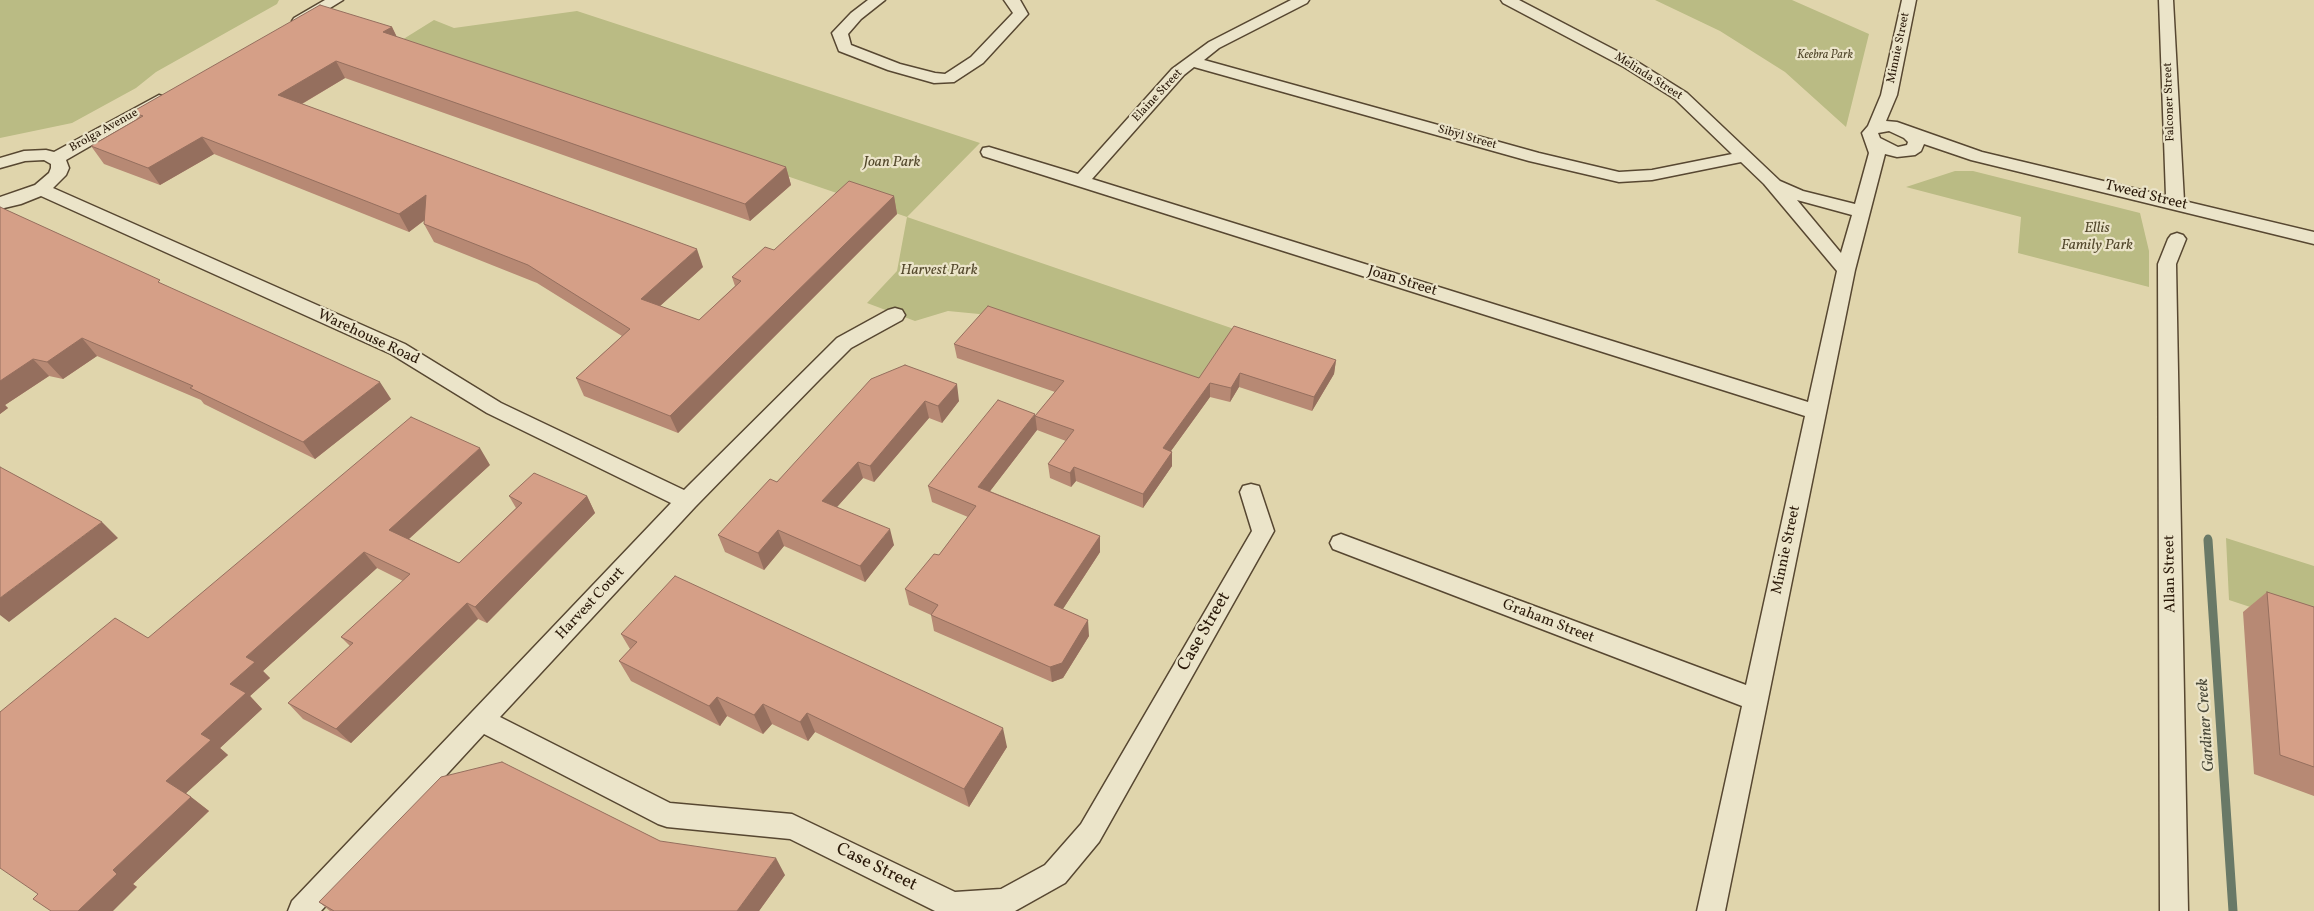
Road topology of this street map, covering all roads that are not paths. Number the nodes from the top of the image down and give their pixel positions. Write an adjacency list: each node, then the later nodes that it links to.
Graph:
1 (336, 0): 8 (street)
2 (878, 0): 3 (street)
3 (1011, 0)
4 (1302, 0): 9 (street, Elaine Street)
5 (1508, 0): 15 (street, Melinda Street)
6 (1909, 0): 11 (street, Minnie Street)
7 (2166, 0): 23 (street, Falconer Street)
8 (285, 29)
9 (1193, 62): 15 (street, Sibyl Street); 19 (street, Elaine Street)
10 (174, 92): 16 (street, Brolga Avenue)
11 (1889, 95): 12 (street, Minnie Street); 13 (street, Minnie Street)
12 (1873, 134): 13 (street); 13 (street); 21 (street, Minnie Street)
13 (1907, 142): 21 (street, Minnie Street); 23 (street, Tweed Street)
14 (989, 152): 19 (street, Joan Street)
15 (1745, 156): 18 (street, Melinda Street)
16 (55, 159): 17 (street); 20 (street)
17 (0, 162)
18 (1770, 180): 21 (street, Melinda Street); 26 (street, Melinda Street)
19 (1081, 182): 28 (street, Joan Street)
20 (40, 189): 22 (street); 30 (street, Warehouse Road)
21 (1865, 201): 26 (street, Minnie Street)
22 (0, 203)
23 (2175, 203): 24 (street, Tweed Street)
24 (2314, 238)
25 (2177, 239): 36 (street, Allan Street)
26 (1846, 270): 28 (street, Minnie Street)
27 (895, 315): 30 (street, Harvest Court)
28 (1816, 412): 32 (street, Minnie Street)
29 (1251, 492): 33 (street, Case Street)
30 (687, 501): 33 (street, Harvest Court)
31 (1341, 543): 32 (street, Graham Street)
32 (1756, 700): 35 (street, Minnie Street)
33 (481, 720): 34 (street, Harvest Court)
34 (302, 911)
35 (1711, 911)
36 (2174, 911)

